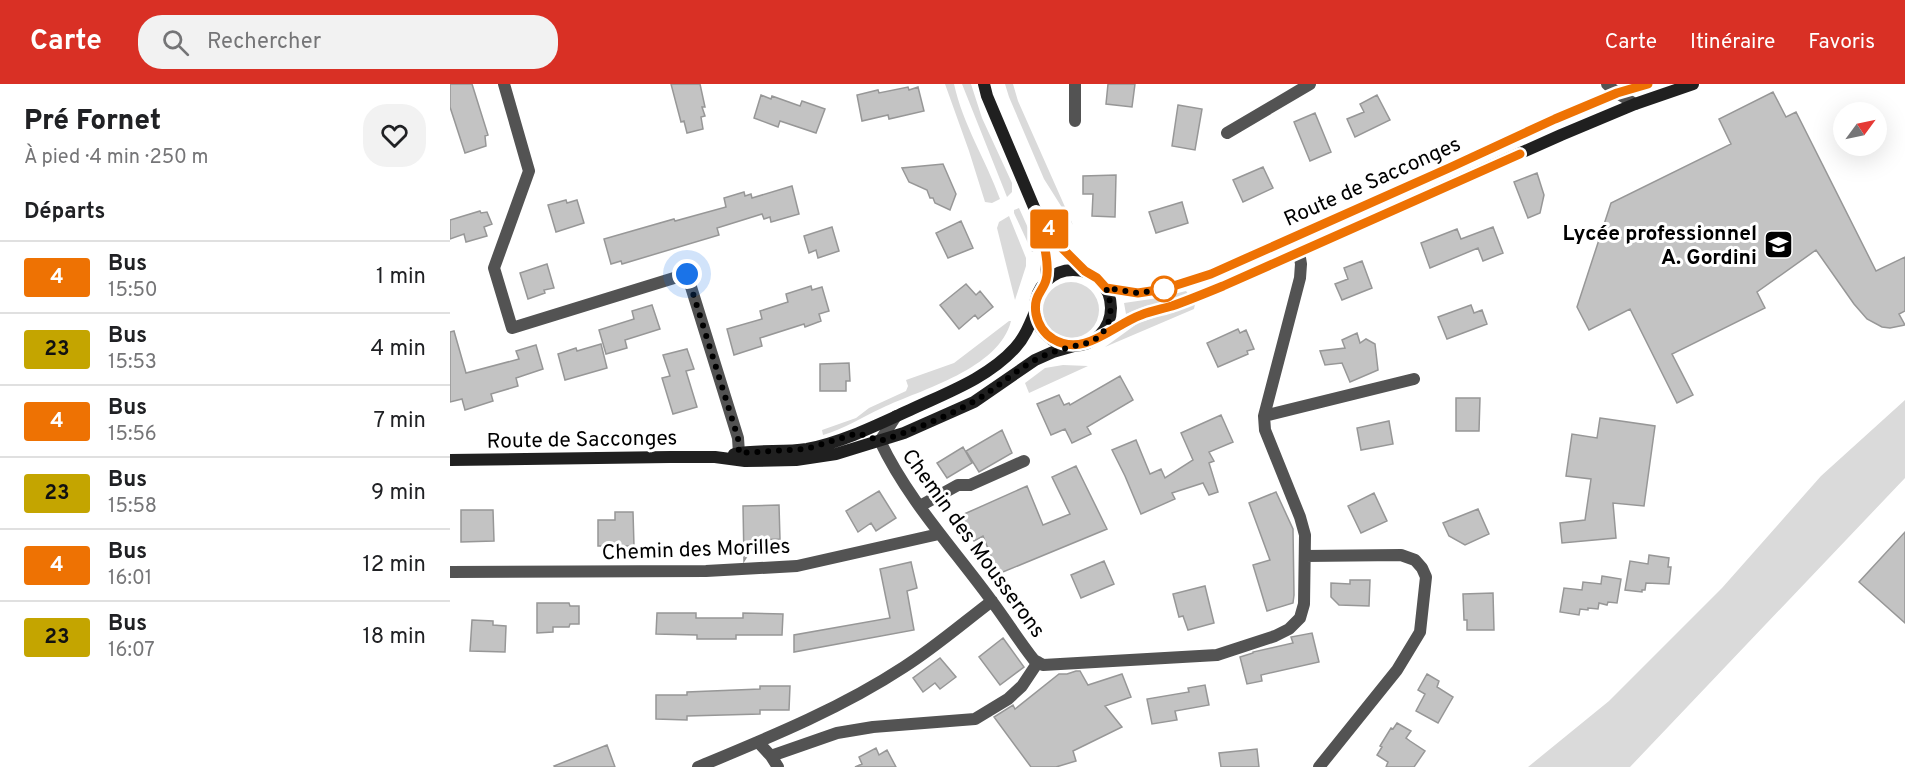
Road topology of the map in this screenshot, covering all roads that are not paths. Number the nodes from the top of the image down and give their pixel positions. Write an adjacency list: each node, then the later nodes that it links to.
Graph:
1 (504, 84): 25 (street)
2 (984, 84): 12 (street)
3 (1075, 84): 10 (street)
4 (1310, 84): 11 (street)
5 (1607, 84): 8 (street)
6 (1648, 84): 8 (street, Route de Sacconges)
7 (1693, 84): 9 (street, Route de Sacconges)
8 (1617, 93): 9 (street); 16 (street, Route de Sacconges)
9 (1635, 104): 13 (street, Route de Sacconges)
10 (1075, 121)
11 (1227, 133)
12 (1036, 212): 14 (street); 15 (street)
13 (1299, 252): 18 (street, Route de Sacconges); 22 (street, Chemin des Mousserons)
14 (1085, 271): 15 (street); 16 (street)
15 (1046, 280): 17 (street)
16 (1106, 288): 18 (street)
17 (1035, 312): 19 (street); 21 (street, Route de Sacconges)
18 (1097, 338): 19 (street)
19 (1074, 346): 24 (street, Route de Sacconges)
20 (1414, 380): 22 (street)
21 (896, 416): 23 (street, Route de Sacconges); 24 (street)
22 (1264, 416): 31 (street, Chemin des Mousserons)
23 (858, 433): 24 (street); 25 (street, Route de Sacconges)
24 (880, 441): 26 (street, Route de Sacconges); 29 (street, Chemin des Mousserons)
25 (739, 453): 26 (street, Route de Sacconges)
26 (715, 457): 27 (street, Route de Sacconges)
27 (450, 460)
28 (1024, 460): 29 (street)
29 (920, 506): 30 (street, Chemin des Mousserons)
30 (939, 534): 32 (street, Chemin des Morilles); 33 (street, Chemin des Mousserons)
31 (1305, 555): 34 (street, Chemin des Mousserons); 39 (street)
32 (450, 572)
33 (992, 601): 34 (street, Chemin des Mousserons); 35 (street)
34 (1038, 662): 36 (street)
35 (758, 742): 36 (street); 37 (street)
36 (771, 756): 38 (street)
37 (698, 767)
38 (778, 767)
39 (1319, 767)

